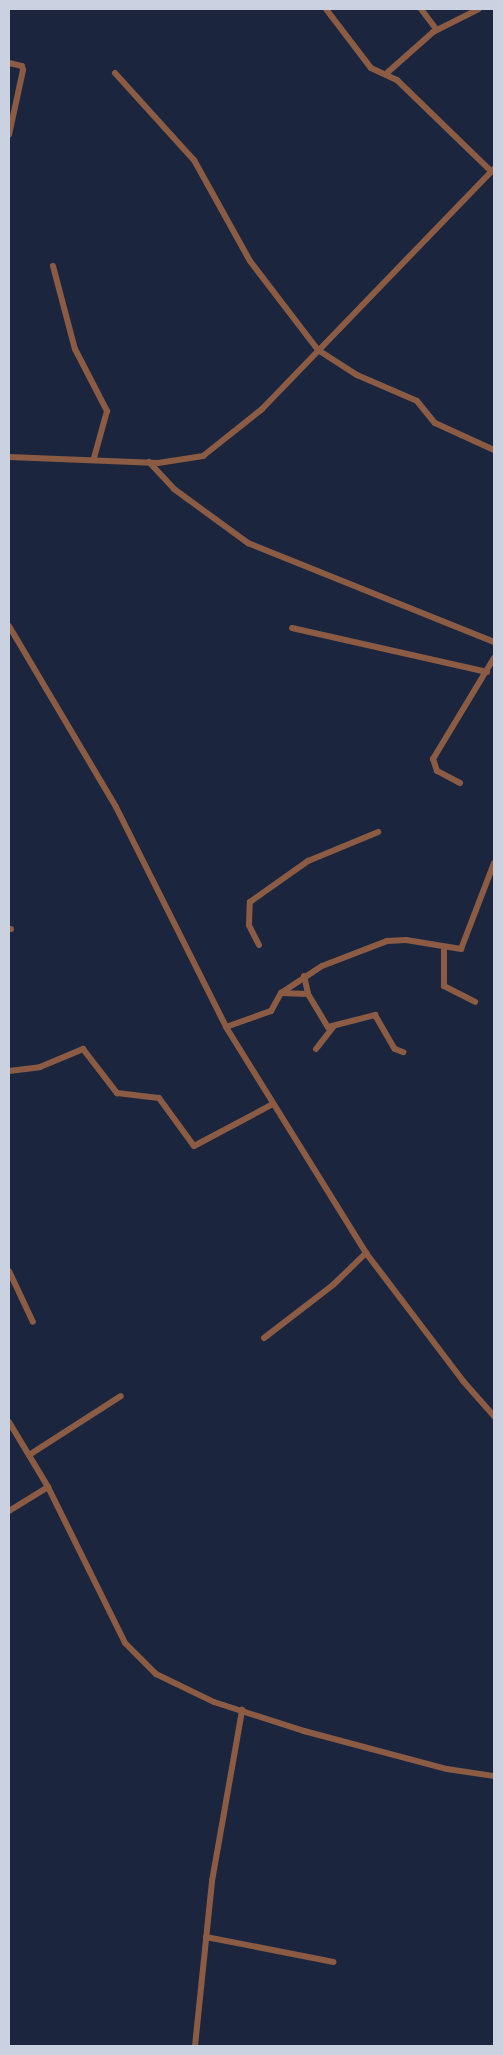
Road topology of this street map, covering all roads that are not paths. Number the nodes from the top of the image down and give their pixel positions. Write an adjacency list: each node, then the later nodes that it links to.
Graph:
1 (326, 9): 7 (street)
2 (421, 9): 5 (street)
3 (479, 9): 4 (street)
4 (468, 11): 5 (street)
5 (437, 30): 7 (street)
6 (9, 63): 9 (street)
7 (388, 72): 10 (street)
8 (115, 73): 12 (street)
9 (9, 136)
10 (493, 170): 12 (street)
11 (53, 266): 15 (street)
12 (318, 350): 13 (street); 16 (street)
13 (494, 450)
14 (9, 457): 15 (street)
15 (94, 458): 16 (street)
16 (149, 462): 19 (street)
17 (9, 626): 31 (street)
18 (292, 628): 21 (street)
19 (494, 642)
20 (494, 658): 21 (street)
21 (487, 672): 22 (street)
22 (460, 783)
23 (378, 832): 25 (street)
24 (494, 863): 26 (street)
25 (259, 945)
26 (444, 947): 27 (street); 30 (street)
27 (304, 976): 28 (street); 29 (street)
28 (281, 993): 29 (street); 31 (street)
29 (308, 994): 32 (street)
30 (475, 1002)
31 (226, 1027): 36 (street)
32 (333, 1027): 33 (street); 34 (street)
33 (316, 1049)
34 (403, 1052)
35 (9, 1071): 36 (street)
36 (273, 1104): 37 (street)
37 (366, 1253): 40 (street); 42 (street)
38 (9, 1271): 39 (street)
39 (33, 1322)
40 (264, 1338)
41 (121, 1396): 44 (street)
42 (493, 1413)
43 (9, 1422): 44 (street)
44 (29, 1456): 45 (street)
45 (48, 1487): 46 (street); 47 (street)
46 (9, 1511)
47 (242, 1710): 48 (street); 49 (street)
48 (494, 1776)
49 (206, 1937): 50 (street); 51 (street)
50 (334, 1962)
51 (195, 2046)

